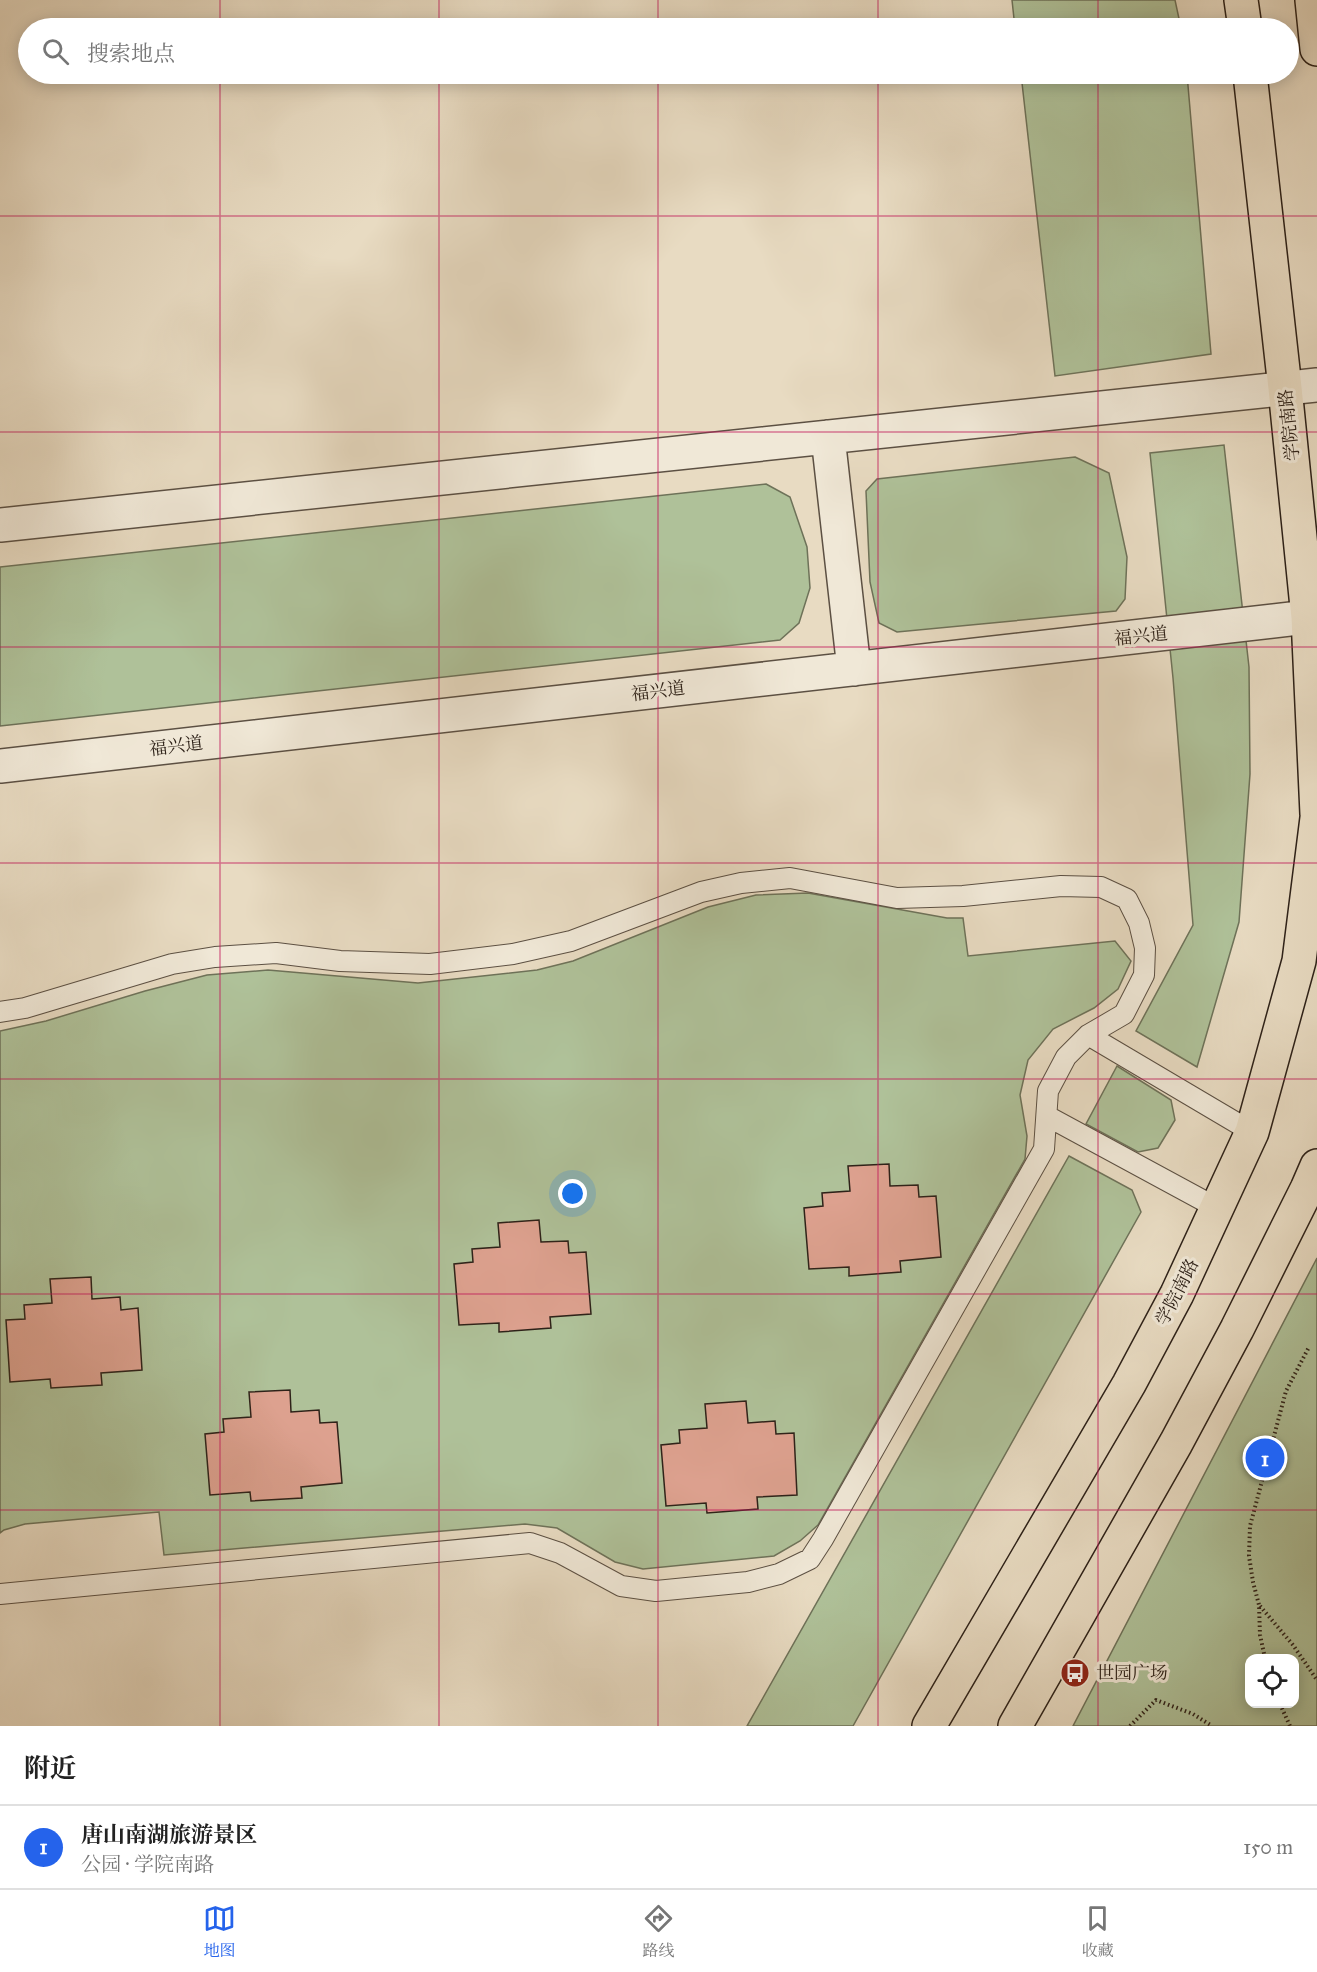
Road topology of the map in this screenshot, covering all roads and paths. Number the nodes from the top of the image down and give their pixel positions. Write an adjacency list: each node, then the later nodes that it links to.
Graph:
1 (1241, 0): 3 (main road)
2 (1312, 0): 4 (main road)
3 (1244, 18)
4 (1317, 49)
5 (1251, 84): 7 (main road, 学院南路)
6 (1317, 385): 7 (street)
7 (1285, 388): 8 (street); 10 (main road, 学院南路)
8 (828, 437): 9 (street); 11 (street)
9 (0, 525)
10 (1312, 617): 11 (street, 福兴道); 13 (main road, 学院南路)
11 (854, 669): 12 (street, 福兴道)
12 (0, 766)
13 (1317, 816): 17 (main road, 学院南路)
14 (0, 1012): 15 (lane)
15 (1088, 1035): 16 (lane); 17 (lane)
16 (1047, 1116): 19 (lane); 21 (lane)
17 (1252, 1132): 19 (main road, 学院南路)
18 (1317, 1166): 27 (main road)
19 (1217, 1208): 26 (main road, 学院南路)
20 (1309, 1347): 22 (path)
21 (0, 1594)
22 (1260, 1605): 23 (path); 24 (path)
23 (1264, 1654)
24 (1317, 1680)
25 (1282, 1708): 30 (path)
26 (929, 1726)
27 (1015, 1726)
28 (1130, 1726): 29 (path)
29 (1212, 1726)
30 (1290, 1726)

